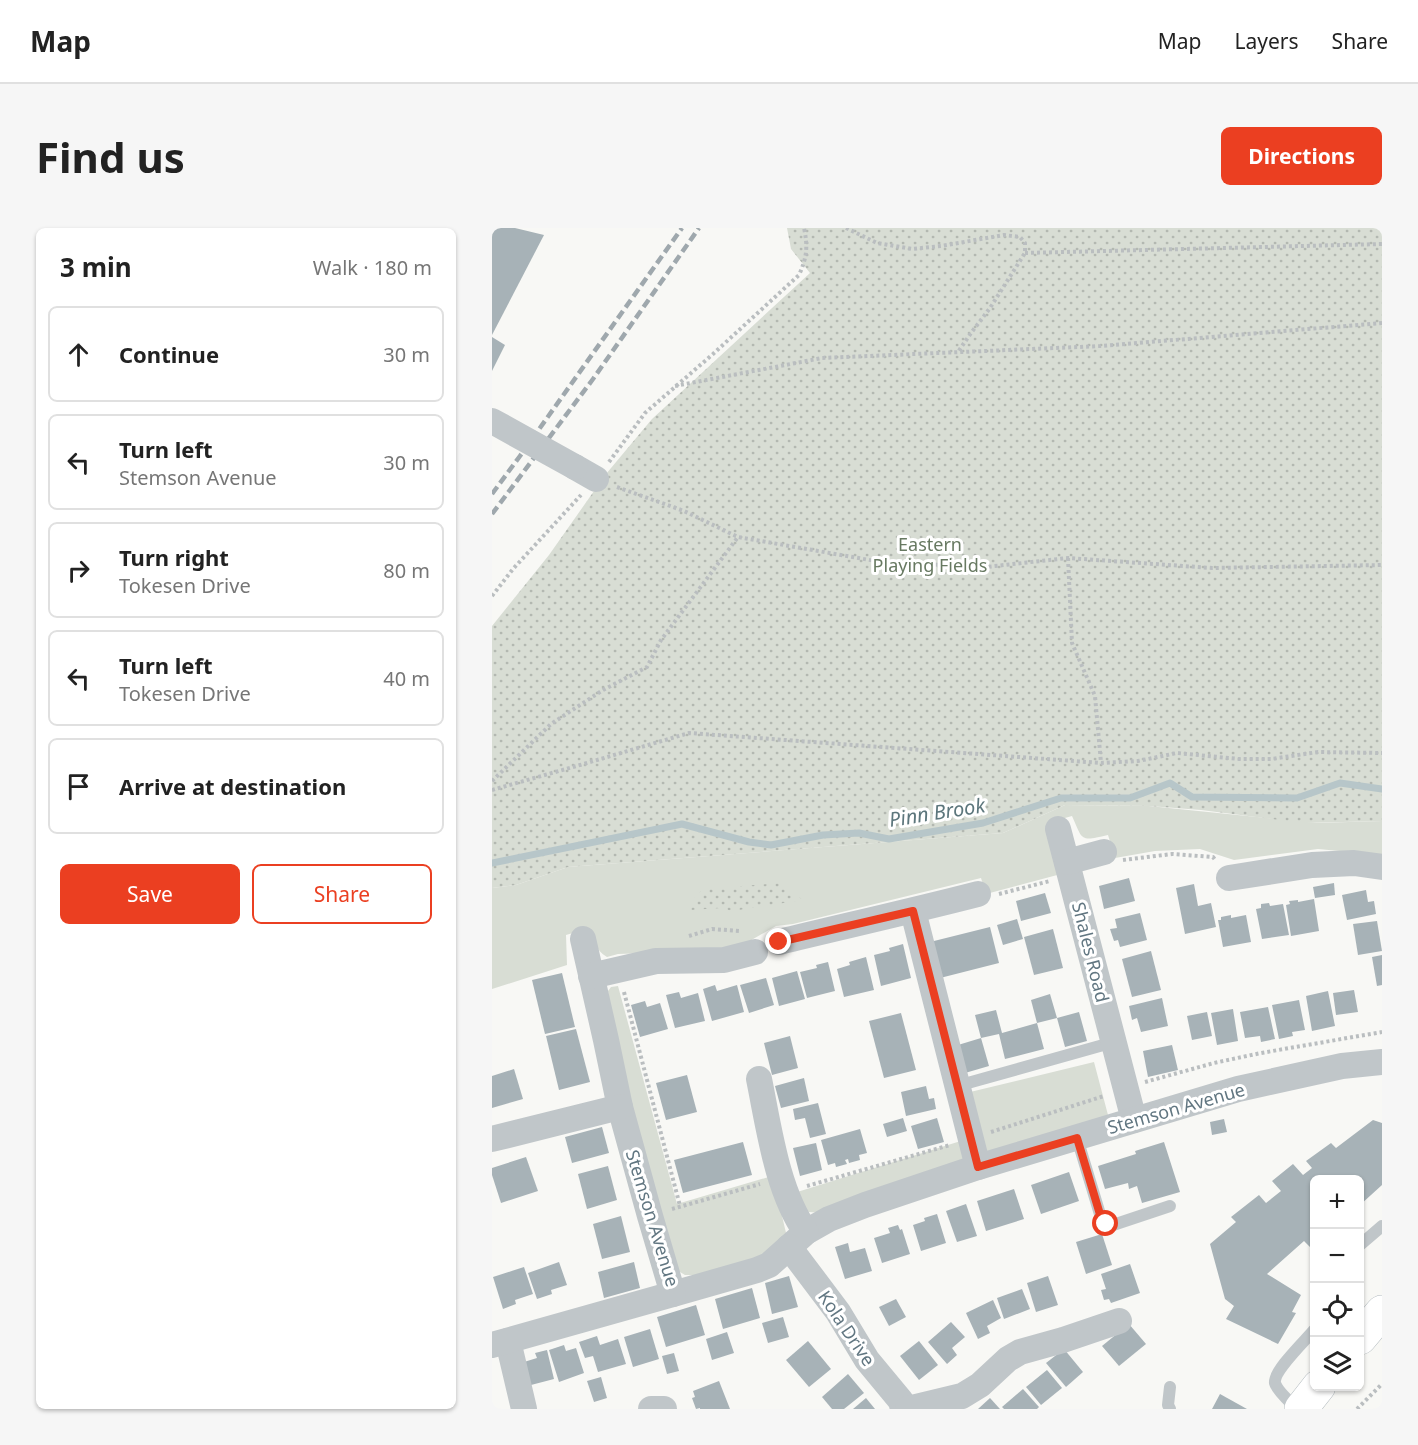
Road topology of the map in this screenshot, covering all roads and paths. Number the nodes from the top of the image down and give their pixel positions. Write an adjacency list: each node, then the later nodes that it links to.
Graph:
1 (804, 228): 9 (path)
2 (846, 228): 4 (path)
3 (1008, 228): 4 (path)
4 (1004, 235): 6 (path)
5 (1382, 244): 6 (path)
6 (1024, 253): 8 (path)
7 (1382, 323): 8 (path)
8 (958, 352): 9 (path)
9 (675, 386): 11 (path)
10 (492, 422): 11 (street, bridge)
11 (585, 473): 12 (path); 15 (path)
12 (738, 537): 13 (path); 18 (path)
13 (1068, 558): 14 (path); 17 (path)
14 (1382, 565)
15 (492, 596)
16 (1382, 753): 17 (path)
17 (1101, 763): 19 (path)
18 (492, 782)
19 (492, 790)
20 (1058, 829): 22 (street, Shales Road)
21 (1104, 852): 22 (street)
22 (1067, 862): 33 (street, Shales Road)
23 (1382, 867): 24 (street)
24 (1229, 878)
25 (978, 894): 26 (street)
26 (913, 911): 28 (street); 36 (street)
27 (583, 939): 31 (street, Stemson Avenue)
28 (779, 942)
29 (755, 952): 30 (street)
30 (619, 970): 31 (street); 45 (path)
31 (591, 976): 38 (street, Stemson Avenue)
32 (1382, 1032): 37 (path)
33 (1114, 1042): 36 (lane); 37 (street, Shales Road)
34 (1382, 1062): 39 (street, Stemson Avenue)
35 (759, 1079): 44 (street)
36 (957, 1086): 42 (street)
37 (1126, 1089): 39 (street, Shales Road); 42 (path)
38 (620, 1107): 41 (street); 47 (street, Stemson Avenue)
39 (1134, 1120): 40 (street, Stemson Avenue)
40 (1077, 1138): 43 (street, Stemson Avenue); 46 (lane)
41 (492, 1139)
42 (971, 1139): 43 (street); 44 (path)
43 (978, 1167): 49 (street, Stemson Avenue)
44 (783, 1185): 45 (path); 49 (street)
45 (680, 1206): 47 (path)
46 (1170, 1206)
47 (650, 1216): 51 (street, Stemson Avenue)
48 (1382, 1226): 50 (lane)
49 (797, 1240): 51 (street, Stemson Avenue); 63 (street, Kola Drive)
50 (1364, 1241)
51 (673, 1294): 56 (street)
52 (1382, 1312): 55 (street)
53 (1119, 1321): 64 (street)
54 (1310, 1335): 66 (lane)
55 (1360, 1337)
56 (500, 1343): 60 (street)
57 (1382, 1384): 67 (path)
58 (1170, 1387): 65 (lane)
59 (1315, 1391): 66 (street)
60 (524, 1409)
61 (651, 1409): 62 (street)
62 (664, 1409)
63 (903, 1409)
64 (908, 1409)
65 (1170, 1409)
66 (1299, 1409)
67 (1357, 1409)

